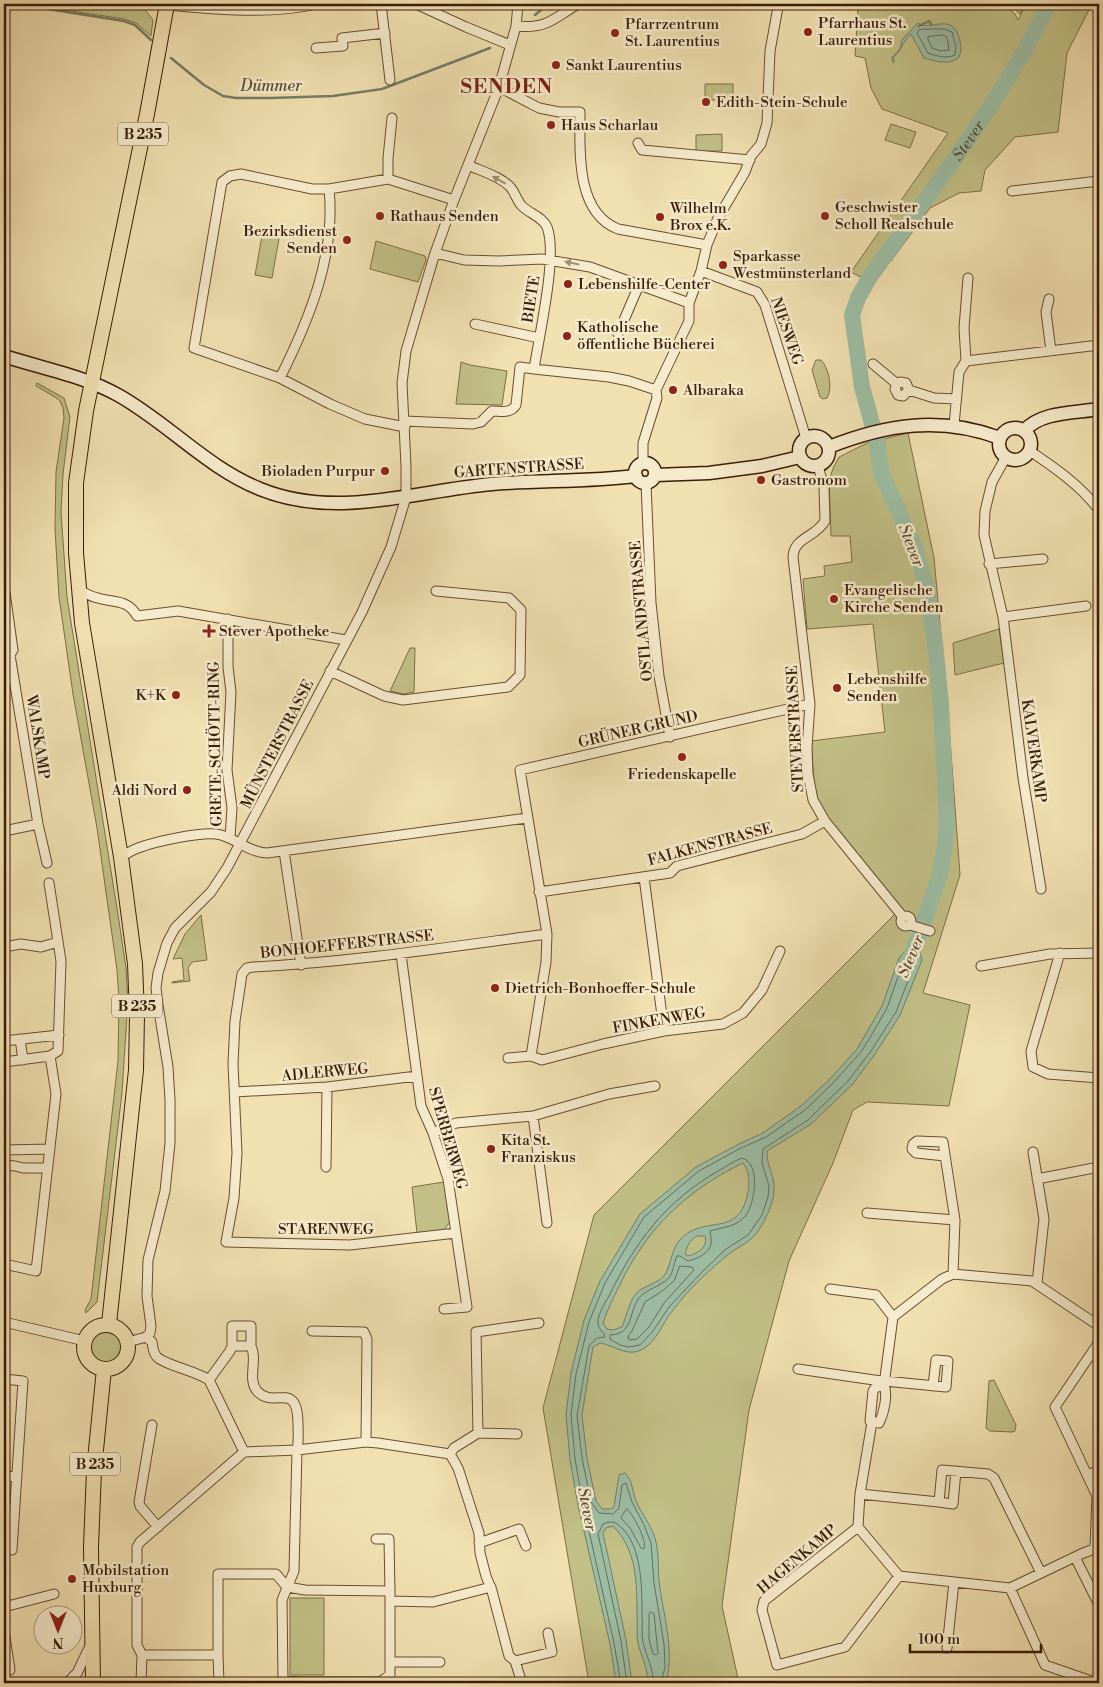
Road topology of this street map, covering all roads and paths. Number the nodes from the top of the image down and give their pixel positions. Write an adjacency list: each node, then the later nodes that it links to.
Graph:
1 (167, 4): 2 (street); 41 (main road, B 235)
2 (317, 4)
3 (381, 4): 9 (street)
4 (416, 4): 10 (street)
5 (518, 4): 8 (street, MÜNSTERSTRASSE)
6 (578, 4): 8 (street)
7 (778, 7): 16 (street)
8 (516, 26): 10 (street, MÜNSTERSTRASSE)
9 (384, 33): 11 (street); 12 (street)
10 (510, 46): 13 (street, MÜNSTERSTRASSE)
11 (316, 48)
12 (390, 80)
13 (499, 87): 17 (street, MÜNSTERSTRASSE); 23 (street)
14 (392, 118): 18 (street)
15 (638, 143): 16 (street)
16 (751, 158): 23 (street)
17 (468, 165): 22 (street, MÜNSTERSTRASSE); 25 (street, BIETE, one-way to 17)
18 (388, 180): 20 (street); 22 (street)
19 (1099, 181): 21 (street)
20 (329, 189): 40 (street); 40 (street)
21 (1012, 191)
22 (454, 200): 24 (street, MÜNSTERSTRASSE)
23 (707, 245): 26 (street)
24 (435, 254): 25 (street); 45 (street, MÜNSTERSTRASSE)
25 (550, 260): 28 (street, one-way to 25); 33 (street, BIETE)
26 (701, 272): 30 (street); 48 (street, NIESWEG)
27 (968, 278): 37 (street)
28 (639, 285): 30 (street); 32 (street)
29 (1049, 299): 35 (street)
30 (689, 303): 42 (street)
31 (475, 324): 33 (street, BIETE)
32 (618, 334)
33 (539, 338): 39 (street)
34 (1099, 345): 35 (street)
35 (1051, 351): 37 (street)
36 (4, 356): 41 (street, GARTENSTRASSE)
37 (966, 361): 43 (street)
38 (873, 364): 43 (street)
39 (534, 368): 42 (street); 45 (street)
40 (280, 378): 45 (street)
41 (92, 384): 57 (street, GARTENSTRASSE); 62 (main road, B 235)
42 (656, 390): 54 (street)
43 (956, 399): 46 (street)
44 (1099, 409): 47 (street)
45 (405, 424): 57 (street, MÜNSTERSTRASSE)
46 (954, 425): 49 (street); 50 (street)
47 (1024, 431): 49 (street); 51 (street)
48 (806, 438): 50 (street); 53 (street)
49 (1000, 438): 52 (street)
50 (829, 447): 55 (street)
51 (1030, 451): 52 (street); 58 (street)
52 (1006, 456): 60 (street, KALVERKAMP)
53 (800, 457): 55 (street); 56 (street, GARTENSTRASSE)
54 (643, 464): 56 (street)
55 (818, 466): 70 (street, STEVERSTRASSE)
56 (645, 478): 57 (street, GARTENSTRASSE); 71 (street, OSTLANDSTRASSE)
57 (406, 497): 67 (street, MÜNSTERSTRASSE)
58 (1099, 510)
59 (1043, 559): 60 (street)
60 (990, 564): 65 (street, KALVERKAMP)
61 (4, 585): 68 (street, WALSKAMP)
62 (79, 590): 66 (street); 79 (main road, B 235)
63 (436, 591): 69 (street)
64 (1086, 606): 65 (street)
65 (1003, 617): 83 (street, KALVERKAMP)
66 (228, 619): 67 (street); 76 (street, GRETE-SCHÖTT-RING)
67 (346, 640): 69 (street, MÜNSTERSTRASSE)
68 (7, 655): 74 (street, WALSKAMP)
69 (330, 671): 77 (street, MÜNSTERSTRASSE)
70 (810, 704): 71 (street, GRÜNER GRUND); 73 (street, STEVERSTRASSE)
71 (670, 737): 72 (street, GRÜNER GRUND)
72 (527, 818): 78 (street); 84 (street, GRÜNER GRUND)
73 (826, 821): 81 (street, FALKENSTRASSE); 85 (street, STEVERSTRASSE)
74 (38, 824): 75 (street); 80 (street, WALSKAMP)
75 (4, 831)
76 (230, 838): 77 (street, GRETE-SCHÖTT-RING); 79 (street, GRETE-SCHÖTT-RING)
77 (240, 845): 78 (street); 139 (street, MÜNSTERSTRASSE)
78 (284, 851): 93 (street)
79 (121, 858): 136 (main road, B 235)
80 (47, 863)
81 (644, 877): 84 (street, FALKENSTRASSE); 95 (street)
82 (50, 883): 87 (street)
83 (1041, 889)
84 (539, 892): 86 (street, GRÜNER GRUND)
85 (930, 931)
86 (547, 934): 92 (street, BONHOEFFERSTRASSE); 100 (street, GRÜNER GRUND)
87 (58, 942): 88 (street); 96 (street)
88 (4, 947)
89 (780, 951): 95 (street, FINKENWEG)
90 (1060, 953): 91 (street); 94 (street); 105 (street)
91 (1099, 953)
92 (401, 954): 93 (street, BONHOEFFERSTRASSE); 104 (street, SPERBERWEG)
93 (301, 965): 108 (street, BONHOEFFERSTRASSE)
94 (981, 966)
95 (664, 1031): 100 (street, FINKENWEG)
96 (59, 1035): 97 (street); 99 (street)
97 (20, 1039): 98 (street); 102 (street)
98 (4, 1041)
99 (50, 1056): 102 (street); 111 (street)
100 (531, 1056): 101 (street, FINKENWEG)
101 (508, 1058)
102 (23, 1060): 103 (street)
103 (4, 1062)
104 (417, 1076): 107 (street, ADLERWEG); 110 (street, SPERBERWEG)
105 (1099, 1078)
106 (656, 1086): 109 (street)
107 (327, 1087): 108 (street, ADLERWEG); 118 (street)
108 (235, 1092): 126 (street, BONHOEFFERSTRASSE)
109 (532, 1116): 110 (street); 124 (street)
110 (434, 1133): 125 (street, SPERBERWEG)
111 (50, 1149): 113 (street); 120 (street)
112 (4, 1150): 113 (street)
113 (14, 1150): 117 (street)
114 (1033, 1152): 121 (street)
115 (945, 1156): 123 (street)
116 (4, 1166): 117 (street)
117 (15, 1166): 120 (street)
118 (326, 1167)
119 (1099, 1167): 121 (street)
120 (48, 1168): 127 (street)
121 (1037, 1179): 129 (street)
122 (867, 1213): 123 (street)
123 (955, 1220): 128 (street)
124 (547, 1223)
125 (456, 1233): 126 (street, STARENWEG); 131 (street, SPERBERWEG)
126 (226, 1242)
127 (4, 1264)
128 (953, 1274): 129 (street); 133 (street)
129 (1037, 1283): 137 (street)
130 (830, 1289): 133 (street)
131 (444, 1309)
132 (1099, 1313): 137 (street)
133 (894, 1317): 149 (street, HAGENKAMP)
134 (4, 1322): 140 (street)
135 (539, 1323): 152 (street)
136 (109, 1324): 140 (main road); 141 (main road)
137 (1096, 1324)
138 (312, 1331): 154 (street)
139 (146, 1337): 141 (street); 148 (street)
140 (85, 1341): 145 (main road)
141 (128, 1342): 145 (main road)
142 (1099, 1342): 160 (street)
143 (232, 1346): 144 (street); 144 (street); 148 (street)
144 (251, 1346): 155 (street)
145 (104, 1369): 186 (main road, B 235)
146 (798, 1369): 149 (street)
147 (4, 1378): 162 (street)
148 (209, 1380): 156 (street)
149 (884, 1383): 150 (street); 163 (street, HAGENKAMP)
150 (933, 1386)
151 (152, 1425): 165 (street)
152 (478, 1433): 153 (street); 157 (street)
153 (517, 1434)
154 (366, 1442): 155 (street); 157 (street)
155 (297, 1450): 156 (street); 176 (street)
156 (244, 1452): 165 (street)
157 (450, 1454): 168 (street)
158 (1099, 1470): 160 (street)
159 (956, 1471): 164 (street); 164 (street); 173 (street)
160 (1088, 1475): 170 (street)
161 (4, 1476): 162 (street)
162 (17, 1477): 171 (street)
163 (860, 1494): 164 (street); 166 (street, HAGENKAMP)
164 (939, 1502)
165 (158, 1527): 188 (street)
166 (858, 1527): 174 (street, HAGENKAMP); 174 (street, HAGENKAMP)
167 (376, 1539): 179 (street)
168 (479, 1544): 169 (street); 177 (street)
169 (526, 1546)
170 (1097, 1547): 172 (street)
171 (12, 1550)
172 (1075, 1557): 173 (street); 183 (street)
173 (1042, 1573): 178 (street)
174 (898, 1576): 175 (street)
175 (954, 1582): 178 (street); 187 (street)
176 (287, 1586): 179 (street); 189 (street); 198 (street)
177 (491, 1587): 181 (street); 190 (street)
178 (1010, 1588): 200 (street)
179 (390, 1591): 181 (street)
180 (54, 1594): 182 (street)
181 (390, 1601): 191 (street)
182 (4, 1606)
183 (1099, 1606)
184 (4, 1630): 193 (street)
185 (548, 1633): 190 (street)
186 (92, 1644): 194 (street); 195 (main road, B 235)
187 (947, 1648)
188 (142, 1655): 189 (street); 196 (street)
189 (218, 1655): 197 (street)
190 (515, 1661): 199 (street)
191 (390, 1662): 192 (street); 198 (street)
192 (440, 1662)
193 (10, 1670)
194 (67, 1683)
195 (92, 1683)
196 (141, 1683)
197 (219, 1683)
198 (304, 1683)
199 (522, 1683)
200 (1097, 1683)

